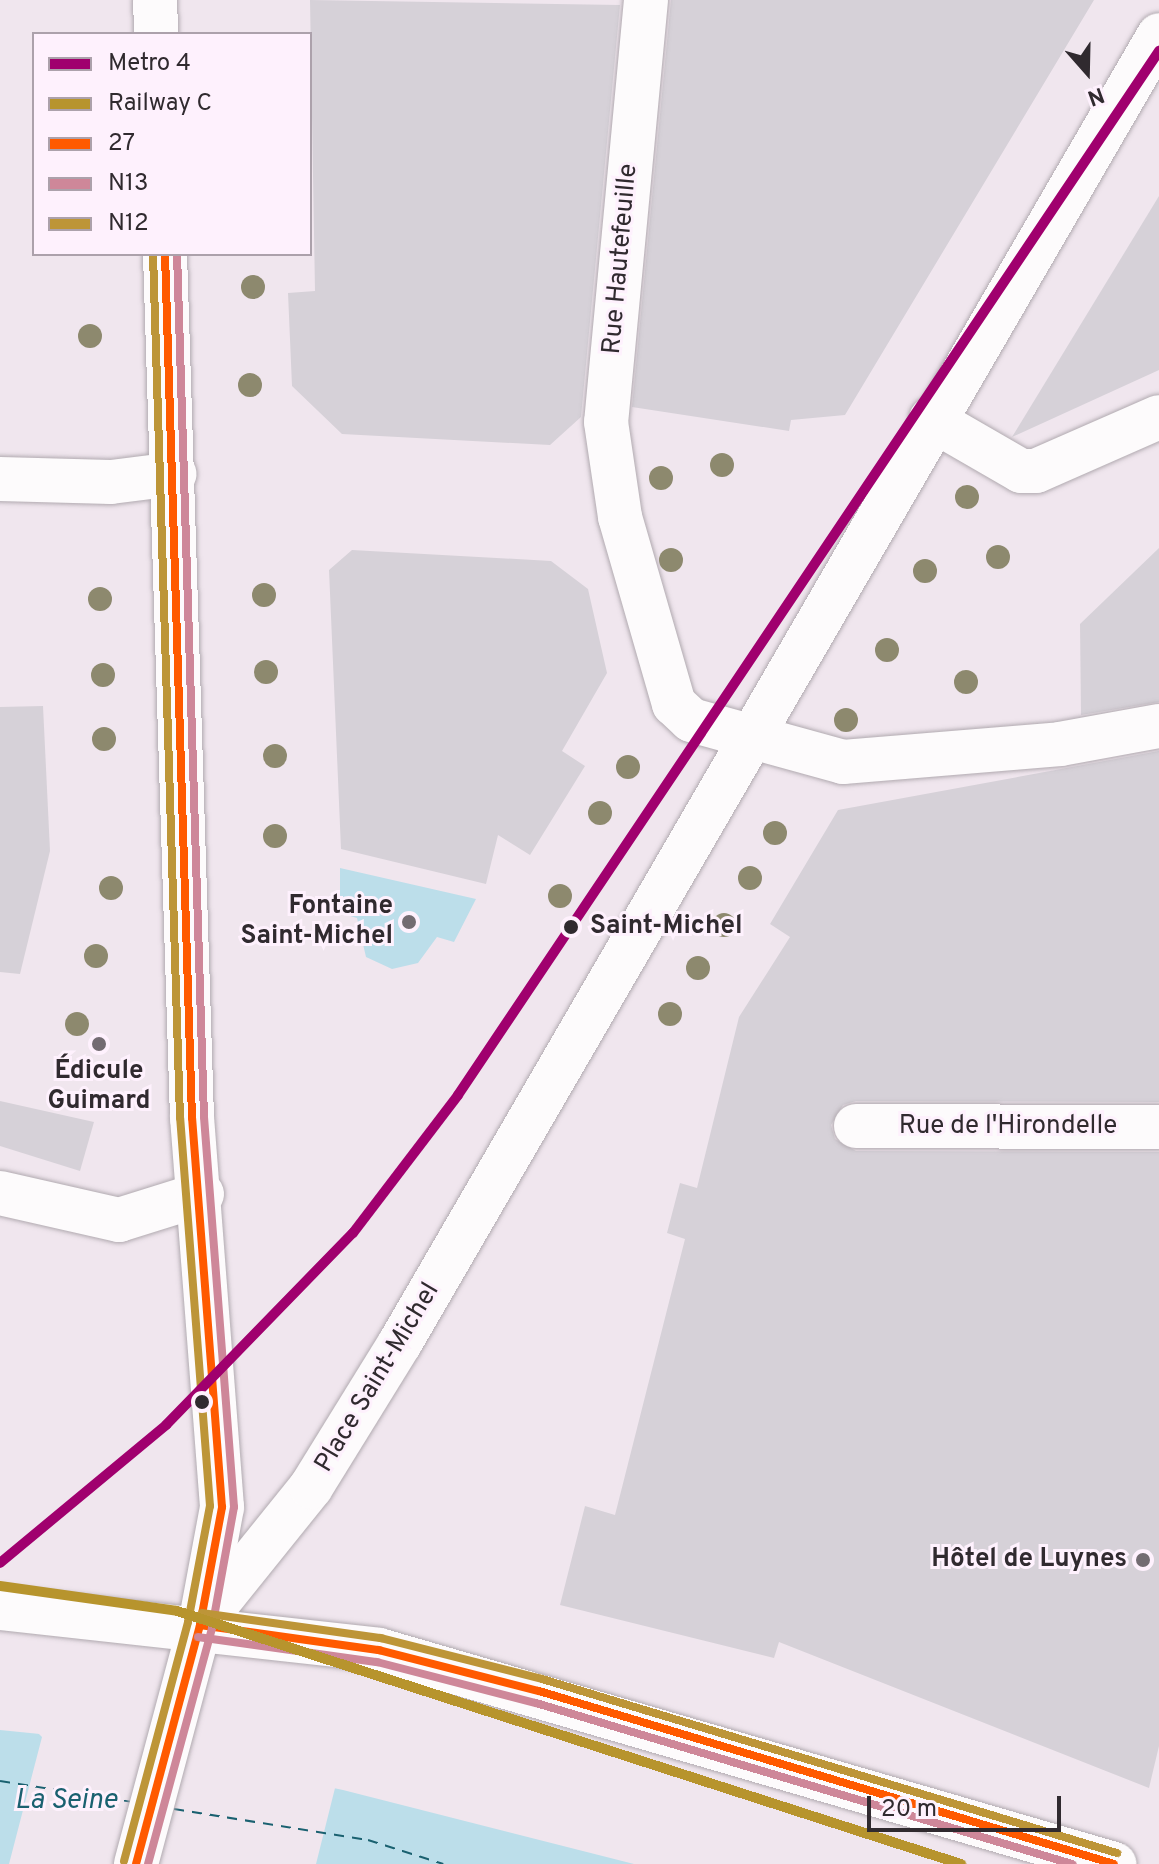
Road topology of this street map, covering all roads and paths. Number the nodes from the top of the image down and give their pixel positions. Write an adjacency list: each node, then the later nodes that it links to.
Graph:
1 (155, 0): 3 (street)
2 (646, 0): 11 (street, Rue Hautefeuille)
3 (156, 32)
4 (1159, 35): 7 (street, Place Saint-Michel)
5 (165, 256): 8 (street)
6 (1159, 417): 7 (street)
7 (931, 419): 11 (street, Place Saint-Michel)
8 (174, 474): 9 (street); 15 (street)
9 (0, 479)
10 (1159, 726): 11 (street, Rue Hautefeuille)
11 (747, 738): 17 (street, Place Saint-Michel)
12 (856, 1126): 13 (street, Rue de l'Hirondelle)
13 (1159, 1127)
14 (0, 1193): 15 (street)
15 (202, 1194): 17 (street)
16 (0, 1608): 17 (street)
17 (200, 1625): 18 (street); 19 (street)
18 (136, 1864)
19 (1114, 1864)

